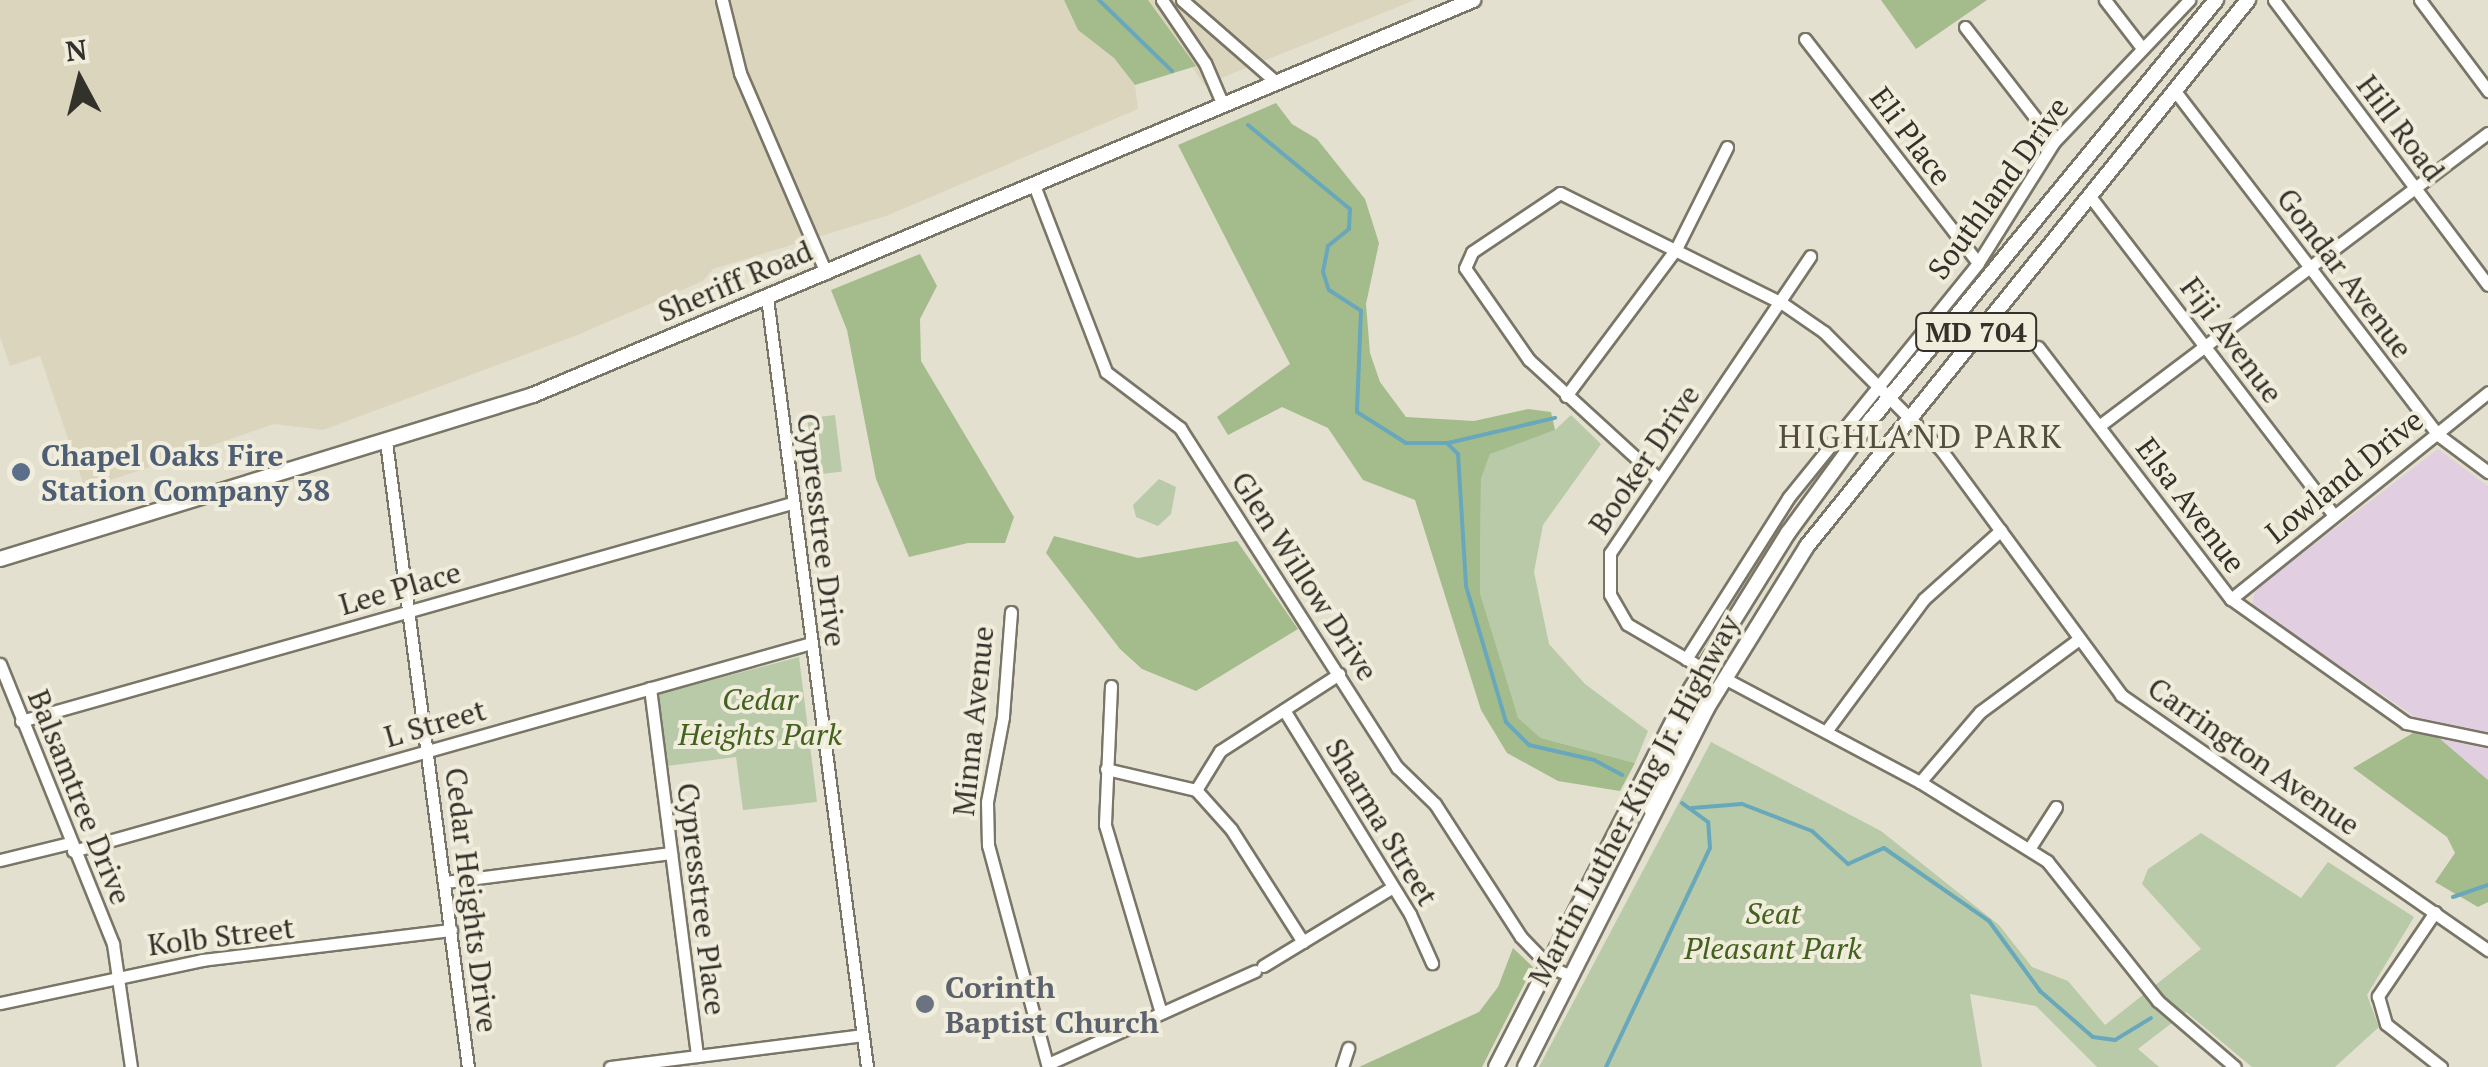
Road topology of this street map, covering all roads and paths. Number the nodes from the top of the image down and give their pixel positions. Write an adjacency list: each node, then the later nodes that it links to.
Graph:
1 (722, 0): 28 (street)
2 (1162, 0): 17 (street)
3 (1182, 0): 14 (street)
4 (1472, 0): 14 (main road, Sheriff Road)
5 (2105, 0): 13 (street)
6 (2189, 0): 13 (street, Southland Drive)
7 (2216, 0): 36 (main road, Martin Luther King Jr. Highway / MD 704)
8 (2248, 0): 15 (main road, Martin Luther King Jr. Highway / MD 704)
9 (2274, 0): 22 (street, Hill Road)
10 (2420, 0): 16 (street)
11 (1965, 28): 19 (street)
12 (1805, 38): 26 (street, Eli Place)
13 (2142, 48): 19 (street, Southland Drive)
14 (1276, 83): 17 (main road, Sheriff Road)
15 (2175, 91): 23 (main road, Martin Luther King Jr. Highway / MD 704); 27 (street, Gondar Avenue)
16 (2488, 91)
17 (1223, 105): 21 (main road, Sheriff Road)
18 (2488, 133): 22 (street)
19 (2054, 142): 26 (street, Southland Drive)
20 (1727, 148): 24 (street)
21 (1034, 185): 28 (main road, Sheriff Road); 57 (street, Glen Willow Drive)
22 (2414, 188): 27 (street); 29 (street, Hill Road)
23 (2089, 195): 32 (street, Fiji Avenue); 38 (main road, Martin Luther King Jr. Highway / MD 704)
24 (1676, 248): 31 (street, Carrington Avenue); 37 (street); 37 (street, Carrington Avenue)
25 (1810, 256): 31 (street, Booker Drive)
26 (1978, 263): 34 (street, Southland Drive)
27 (2308, 268): 32 (street); 40 (street, Gondar Avenue)
28 (826, 273): 30 (main road, Sheriff Road)
29 (2488, 286)
30 (767, 298): 41 (main road, Sheriff Road); 44 (street, Cypresstree Drive)
31 (1782, 303): 34 (street, Carrington Avenue); 43 (street, Booker Drive)
32 (2205, 346): 39 (street); 45 (street, Fiji Avenue)
33 (2038, 347): 39 (street, Elsa Avenue)
34 (1878, 382): 36 (street, Carrington Avenue); 54 (street, Southland Drive)
35 (2488, 392): 40 (street, Lowland Drive)
36 (1892, 395): 38 (street, Carrington Avenue); 48 (main road, Martin Luther King Jr. Highway / MD 704)
37 (1566, 396): 43 (street)
38 (1909, 413): 46 (street, Carrington Avenue); 58 (main road, Martin Luther King Jr. Highway / MD 704)
39 (2099, 426): 49 (street, Elsa Avenue)
40 (2437, 434): 42 (street, Gondar Avenue); 45 (street, Lowland Drive)
41 (386, 442): 47 (main road, Sheriff Road); 50 (street, Cedar Heights Drive)
42 (2488, 472)
43 (1658, 478): 54 (street, Booker Drive)
44 (792, 503): 50 (street, Lee Place); 53 (street, Cypresstree Drive)
45 (2334, 515): 49 (street, Lowland Drive)
46 (2001, 530): 52 (street, Carrington Avenue); 64 (street)
47 (0, 559)
48 (1770, 561): 56 (main road, Martin Luther King Jr. Highway / MD 704); 58 (main road)
49 (2231, 598): 65 (street, Elsa Avenue)
50 (409, 611): 63 (street, Lee Place); 66 (street, Cedar Heights Drive)
51 (1010, 612): 91 (street, Minna Avenue)
52 (2079, 640): 68 (street); 78 (street, Carrington Avenue)
53 (812, 644): 60 (street, L Street); 88 (street, Cypresstree Drive)
54 (1686, 660): 56 (street, Booker Drive)
55 (0, 664): 63 (street, Balsamtree Drive)
56 (1702, 668): 71 (main road); 83 (main road, Martin Luther King Jr. Highway / MD 704)
57 (1339, 674): 61 (street); 83 (street, Glen Willow Drive)
58 (1724, 678): 64 (street); 71 (main road, Martin Luther King Jr. Highway / MD 704)
59 (1112, 686): 67 (street)
60 (650, 688): 66 (street, L Street); 74 (street, Cypresstree Place)
61 (1284, 710): 69 (street); 77 (street, Sharma Street)
62 (0, 716): 63 (street, Lee Place)
63 (19, 716): 72 (street, Balsamtree Drive)
64 (1827, 730): 68 (street)
65 (2488, 740)
66 (427, 751): 72 (street, L Street); 76 (street, Cedar Heights Drive)
67 (1106, 769): 69 (street); 87 (street)
68 (1920, 782): 73 (street)
69 (1196, 790): 80 (street)
70 (2056, 807): 73 (street)
71 (1652, 816): 85 (main road, Martin Luther King Jr. Highway / MD 704)
72 (71, 847): 75 (street, L Street); 84 (street, Balsamtree Drive)
73 (2029, 849): 99 (street)
74 (671, 853): 76 (street); 90 (street, Cypresstree Place)
75 (0, 860)
76 (445, 882): 79 (street, Cedar Heights Drive)
77 (1393, 887): 80 (street); 82 (street, Sharma Street)
78 (2435, 912): 81 (street, Carrington Avenue); 100 (street)
79 (450, 930): 84 (street, Kolb Street); 93 (street, Cedar Heights Drive)
80 (1303, 942): 87 (street)
81 (2488, 950)
82 (1432, 963)
83 (1550, 967): 85 (street, Glen Willow Drive); 97 (main road, Martin Luther King Jr. Highway / MD 704)
84 (118, 975): 86 (street, Kolb Street); 92 (street, Balsamtree Drive)
85 (1572, 976): 98 (main road, Martin Luther King Jr. Highway / MD 704)
86 (0, 1003)
87 (1161, 1013): 91 (street)
88 (862, 1035): 90 (street); 95 (street, Cypresstree Drive)
89 (1348, 1048): 96 (street)
90 (696, 1056): 94 (street)
91 (1048, 1066)
92 (131, 1067)
93 (468, 1067)
94 (610, 1067)
95 (867, 1067)
96 (1342, 1067)
97 (1496, 1067)
98 (1525, 1067)
99 (2235, 1067)
100 (2441, 1067)

